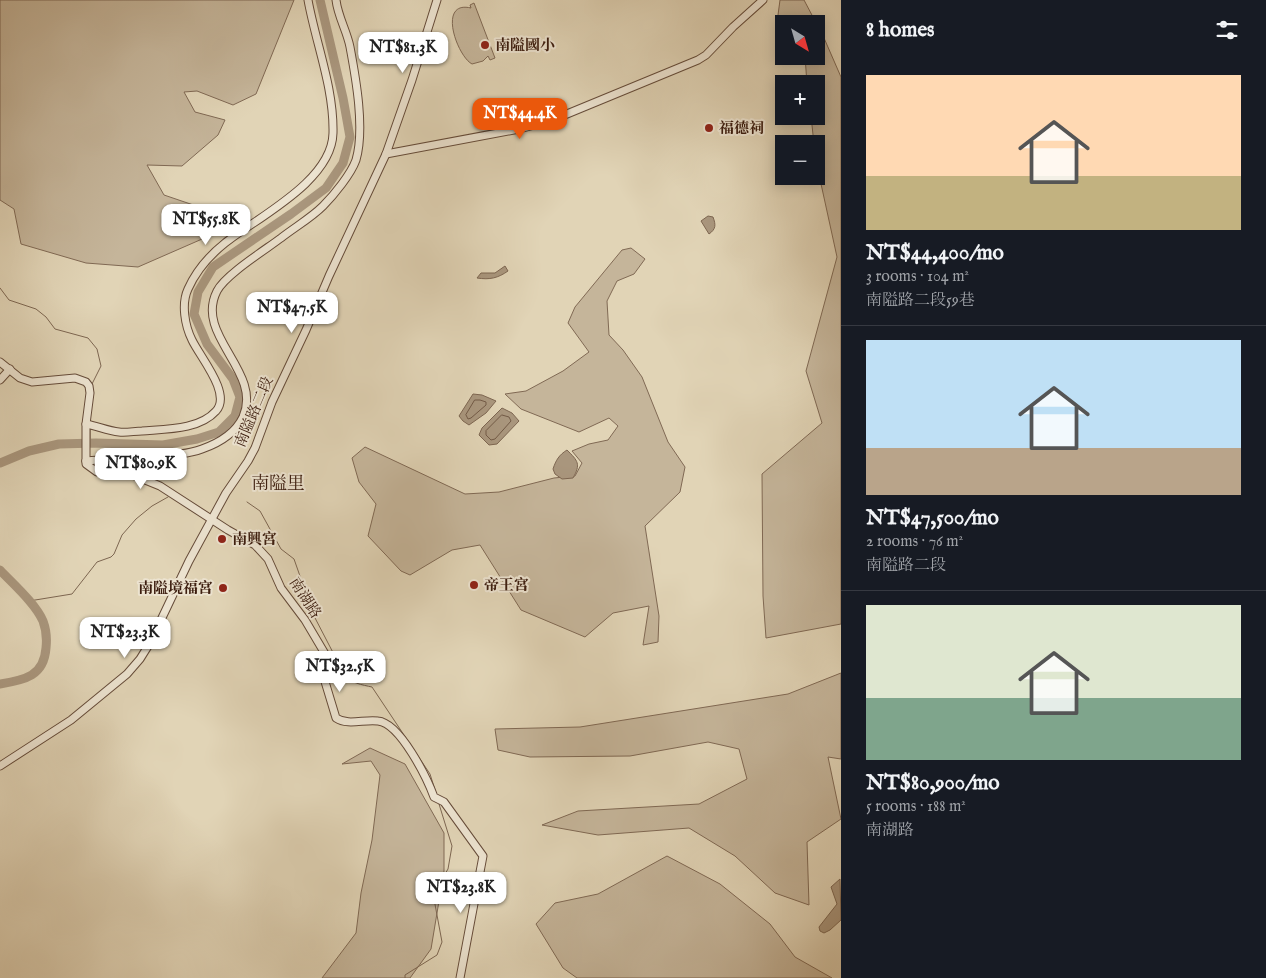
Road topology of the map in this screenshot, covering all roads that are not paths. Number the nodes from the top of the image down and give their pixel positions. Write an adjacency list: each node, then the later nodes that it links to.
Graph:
1 (308, 0): 9 (street)
2 (336, 0): 10 (street)
3 (438, 0): 5 (street, 南隘路二段)
4 (762, 0): 5 (street)
5 (386, 154): 11 (street, 南隘路二段)
6 (0, 362): 7 (street)
7 (10, 369): 8 (street); 9 (street)
8 (0, 380)
9 (86, 424): 10 (street)
10 (86, 461): 11 (street, 南湖路)
11 (212, 520): 12 (street, 南隘路二段); 13 (street, 南湖路)
12 (0, 766)
13 (460, 978)

